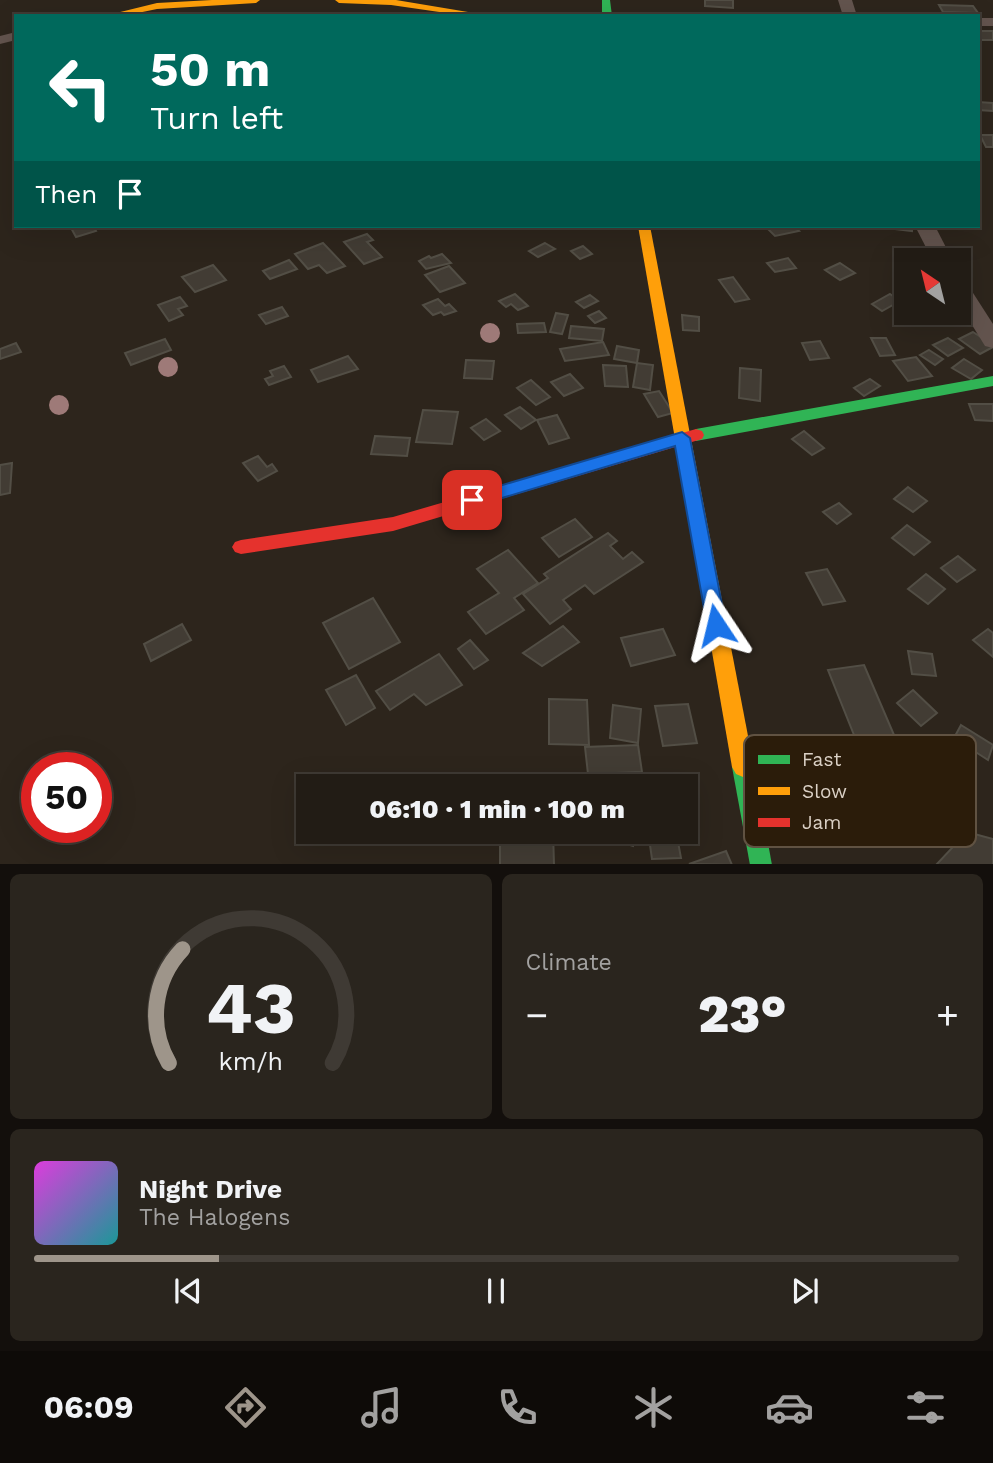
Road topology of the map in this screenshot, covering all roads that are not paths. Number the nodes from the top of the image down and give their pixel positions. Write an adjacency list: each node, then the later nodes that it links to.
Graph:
1 (256, 0): 3 (street)
2 (339, 0): 4 (street)
3 (118, 14)
4 (474, 14)
5 (644, 228): 11 (street)
6 (926, 228): 7 (street)
7 (935, 248)
8 (971, 306): 9 (street)
9 (993, 341)
10 (993, 381): 11 (street)
11 (682, 438): 12 (street); 13 (street)
12 (241, 547)
13 (744, 772)

